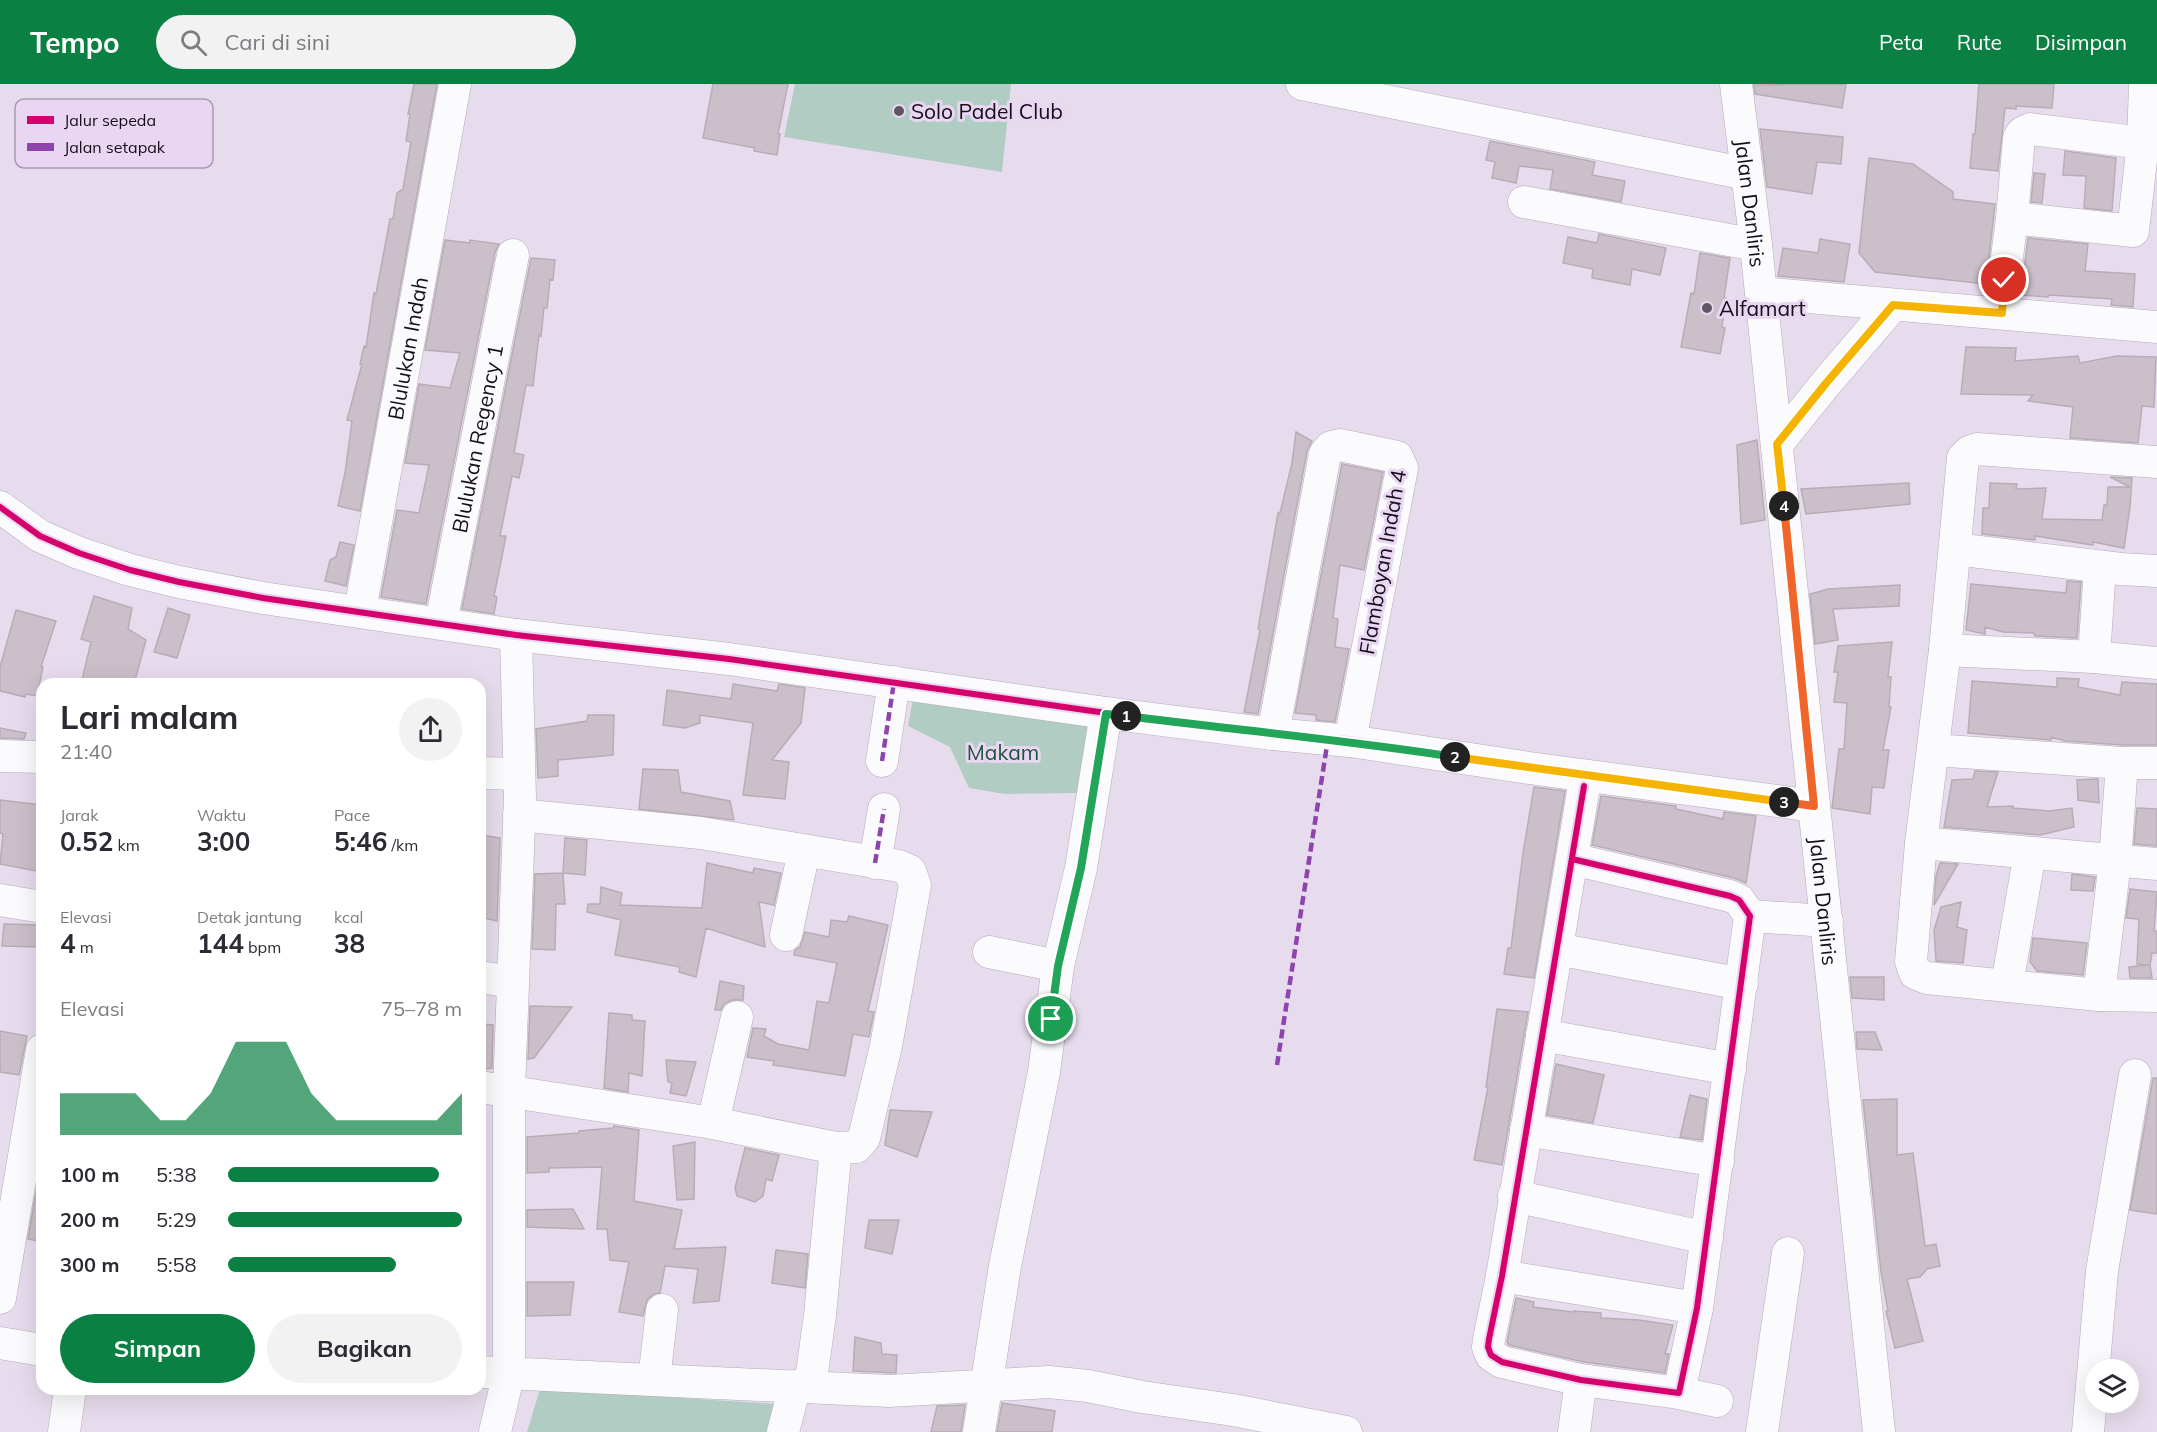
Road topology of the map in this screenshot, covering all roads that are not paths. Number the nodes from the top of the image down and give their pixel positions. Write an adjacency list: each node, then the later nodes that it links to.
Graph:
1 (454, 84): 22 (street, Blulukan Indah)
2 (1302, 84): 6 (street)
3 (1736, 84): 6 (street, Jalan Danliris)
4 (2145, 84): 5 (street)
5 (2143, 143): 8 (street); 9 (street)
6 (1747, 174): 10 (street, Jalan Danliris)
7 (1524, 202): 10 (street)
8 (2012, 218): 9 (street); 14 (street)
9 (2145, 232)
10 (1756, 245): 12 (street, Jalan Danliris)
11 (513, 255): 23 (street, Blulukan Regency 1)
12 (1761, 293): 13 (street); 16 (street, Jalan Danliris)
13 (1893, 305): 14 (street); 16 (street)
14 (2002, 313): 15 (street)
15 (2157, 327)
16 (1777, 444): 41 (street, Jalan Danliris)
17 (2157, 462): 19 (street)
18 (0, 507): 22 (street)
19 (1955, 549): 20 (street); 25 (street)
20 (2100, 567): 21 (street); 26 (street)
21 (2157, 571)
22 (360, 611): 23 (street)
23 (441, 623): 24 (street)
24 (516, 635): 28 (street); 39 (street)
25 (1945, 650): 26 (street); 32 (street)
26 (2094, 657): 27 (street)
27 (2157, 663)
28 (894, 682): 29 (street); 35 (street)
29 (1106, 714): 30 (street); 58 (street)
30 (1273, 734): 31 (street); 31 (street, Flamboyan Indah 4)
31 (1350, 741): 41 (street)
32 (1933, 750): 36 (street); 44 (street)
33 (0, 756): 34 (street)
34 (36, 757)
35 (882, 761)
36 (2122, 763): 37 (street); 48 (street)
37 (2157, 763)
38 (486, 773): 39 (street)
39 (519, 774): 43 (street)
40 (1584, 786): 47 (street)
41 (1814, 806): 54 (street, Jalan Danliris)
42 (884, 809): 49 (street)
43 (519, 815): 45 (street); 60 (street)
44 (1921, 843): 46 (street); 62 (street)
45 (804, 851): 49 (street); 55 (street)
46 (2030, 853): 48 (street); 62 (street)
47 (1572, 859): 53 (street); 56 (street)
48 (2115, 861): 50 (street); 63 (street)
49 (875, 863): 73 (street)
50 (2157, 864)
51 (0, 900): 52 (street)
52 (36, 907)
53 (1750, 916): 54 (street); 61 (street)
54 (1827, 921): 100 (street, Jalan Danliris)
55 (786, 935)
56 (1557, 949): 61 (street); 66 (street)
57 (989, 952): 58 (street)
58 (1058, 966): 88 (street)
59 (486, 977): 60 (street)
60 (512, 982): 70 (street)
61 (1742, 984): 67 (street)
62 (2007, 984): 63 (street)
63 (2099, 995): 64 (street)
64 (2157, 996)
65 (736, 1017): 71 (street)
66 (1542, 1035): 67 (street); 72 (street)
67 (1730, 1069): 74 (street)
68 (2135, 1075): 101 (street)
69 (36, 1081): 77 (street)
70 (495, 1089): 71 (street); 85 (street)
71 (713, 1123): 73 (street)
72 (1526, 1130): 74 (street); 75 (street)
73 (836, 1148): 89 (street)
74 (1718, 1161): 76 (street)
75 (1514, 1196): 76 (street); 79 (street)
76 (1707, 1238): 81 (street)
77 (4, 1248): 80 (street)
78 (1788, 1253): 99 (street)
79 (1502, 1276): 81 (street); 87 (street)
80 (0, 1298)
81 (1697, 1308): 90 (street)
82 (662, 1310): 86 (street)
83 (0, 1343): 84 (street)
84 (36, 1349)
85 (494, 1372): 86 (street); 94 (street)
86 (654, 1380): 89 (street)
87 (1581, 1380): 90 (street); 98 (street)
88 (987, 1385): 89 (street); 96 (street); 97 (street)
89 (803, 1387): 95 (street)
90 (1679, 1393): 92 (street)
91 (69, 1395): 93 (street)
92 (1717, 1401)
93 (64, 1432)
94 (495, 1432)
95 (783, 1432)
96 (979, 1432)
97 (1346, 1432)
98 (1574, 1432)
99 (1762, 1432)
100 (1880, 1432)
101 (2088, 1432)

